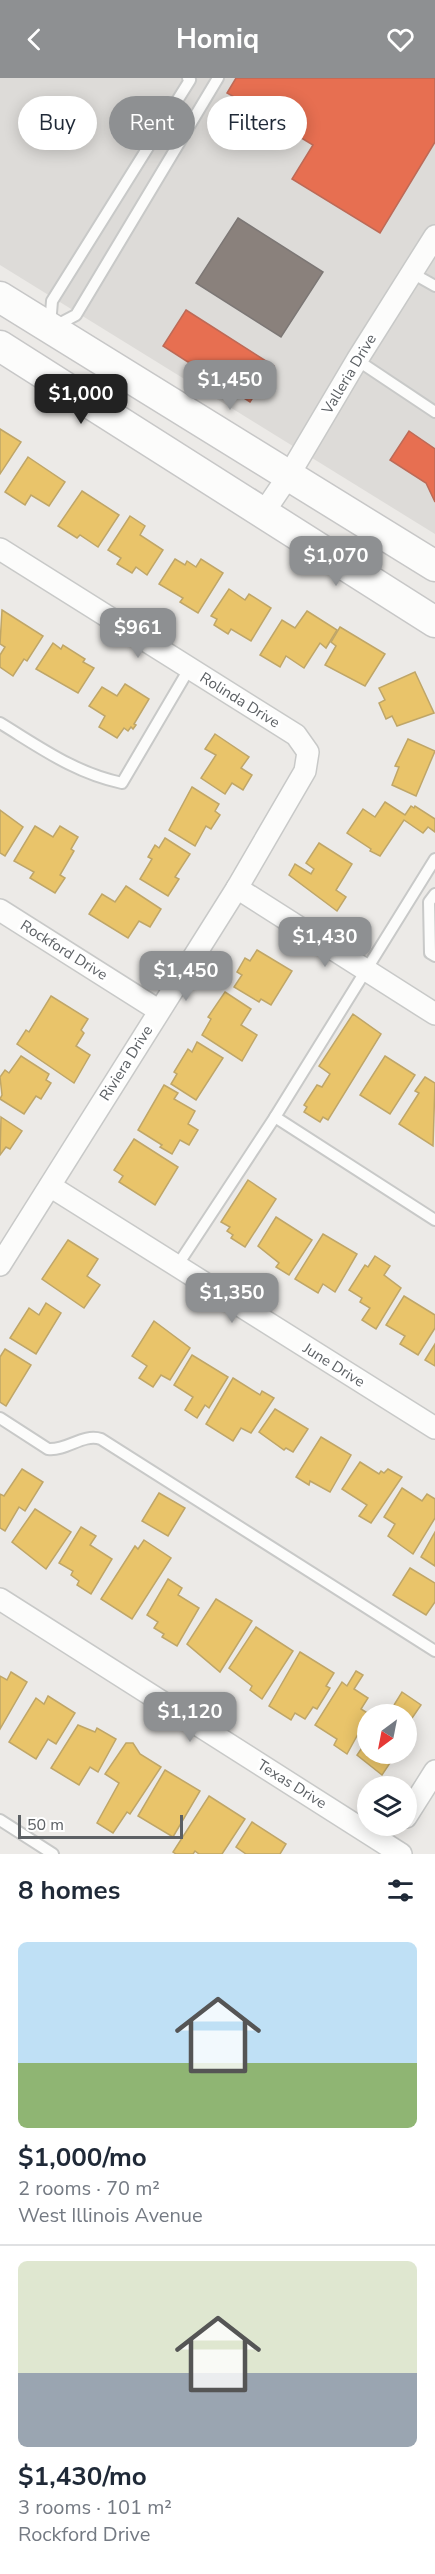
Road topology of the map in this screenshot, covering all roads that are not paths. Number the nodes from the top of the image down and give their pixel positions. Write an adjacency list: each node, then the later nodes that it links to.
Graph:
1 (188, 78): 7 (lane)
2 (218, 78): 7 (lane)
3 (435, 236): 4 (street, Valleria Drive)
4 (412, 273): 5 (lane); 9 (street, Valleria Drive)
5 (435, 286)
6 (0, 297): 7 (main road)
7 (49, 328): 10 (main road); 12 (main road)
8 (0, 346): 10 (main road)
9 (357, 360): 11 (lane); 12 (street, Valleria Drive)
10 (27, 363): 13 (main road)
11 (435, 412)
12 (289, 475): 13 (street, Valleria Drive); 15 (main road)
13 (264, 512): 16 (main road)
14 (0, 549): 17 (street, Rolinda Drive)
15 (435, 566)
16 (435, 622)
17 (189, 669): 18 (lane); 19 (street, Rolinda Drive)
18 (0, 723)
19 (296, 735): 21 (street, Riviera Drive)
20 (435, 860): 25 (lane)
21 (237, 888): 25 (street); 26 (street, Riviera Drive)
22 (435, 894): 24 (lane)
23 (0, 910): 26 (street, Rockford Drive)
24 (435, 956)
25 (364, 970): 27 (street); 28 (lane)
26 (158, 1010): 29 (street, Riviera Drive)
27 (435, 1014)
28 (275, 1117): 30 (lane); 32 (lane)
29 (50, 1186): 31 (street, Riviera Drive); 32 (street, June Drive)
30 (435, 1220)
31 (0, 1265)
32 (177, 1266): 34 (street, June Drive)
33 (0, 1418): 36 (lane)
34 (435, 1428)
35 (0, 1599): 41 (street, Texas Drive)
36 (435, 1651)
37 (435, 1771): 38 (street)
38 (417, 1800)
39 (0, 1820): 42 (lane)
40 (397, 1836): 41 (street)
41 (391, 1851)
42 (53, 1854)

